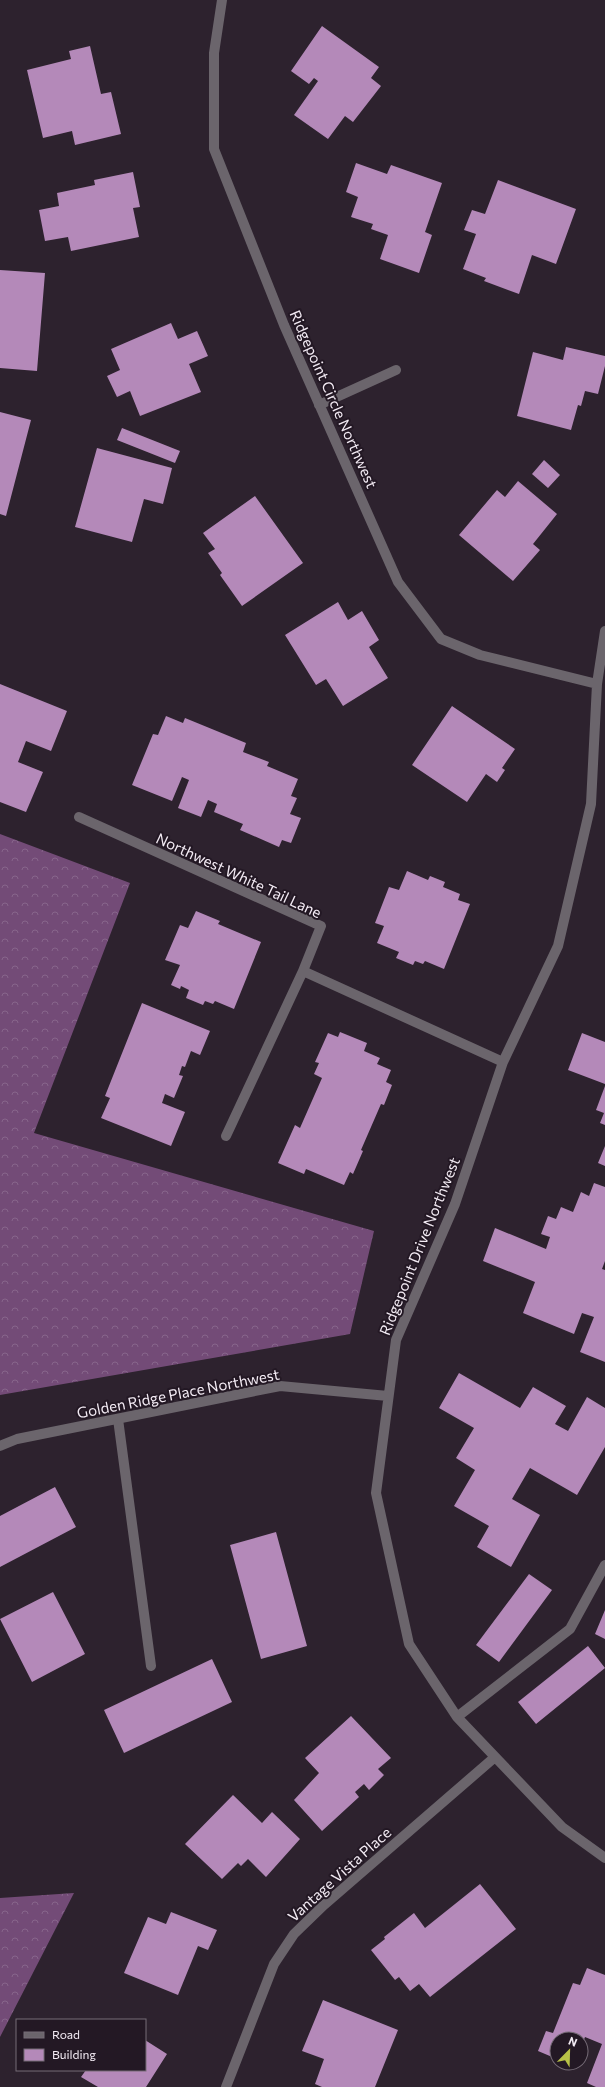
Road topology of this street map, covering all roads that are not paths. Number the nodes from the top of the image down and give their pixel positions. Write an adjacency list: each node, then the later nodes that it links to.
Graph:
1 (222, 0): 3 (street, Ridgepoint Circle Northwest)
2 (396, 370): 3 (street)
3 (320, 405): 5 (street, Ridgepoint Circle Northwest)
4 (605, 631): 5 (street, Ridgepoint Drive Northwest)
5 (597, 684): 8 (street, Ridgepoint Drive Northwest)
6 (79, 817): 7 (street, Northwest White Tail Lane)
7 (303, 971): 8 (street); 9 (street)
8 (503, 1062): 10 (street, Ridgepoint Drive Northwest)
9 (226, 1136)
10 (388, 1396): 11 (street, Golden Ridge Place Northwest); 15 (street, Ridgepoint Drive Northwest)
11 (118, 1419): 12 (street, Golden Ridge Place Northwest); 14 (street)
12 (0, 1446)
13 (605, 1564): 15 (street)
14 (150, 1666)
15 (457, 1717): 16 (street, Ridgepoint Drive Northwest)
16 (495, 1757): 17 (street, Ridgepoint Drive Northwest); 18 (street, Vantage Vista Place)
17 (605, 1858)
18 (226, 2087)

